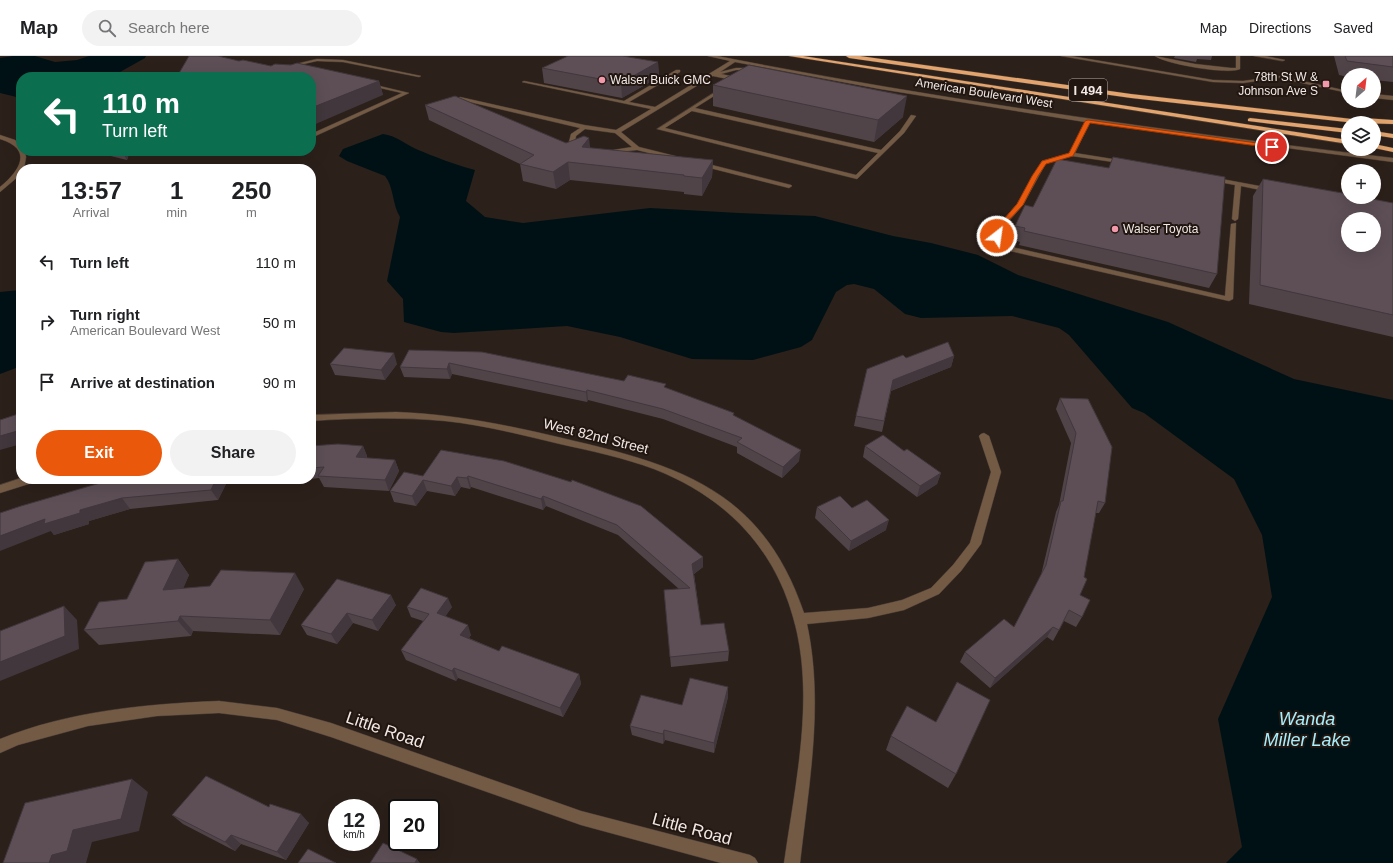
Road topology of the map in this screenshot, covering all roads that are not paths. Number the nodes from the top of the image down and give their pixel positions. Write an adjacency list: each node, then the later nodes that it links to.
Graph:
1 (326, 56): 10 (street)
2 (334, 56): 10 (street)
3 (710, 56): 12 (street, American Boulevard West)
4 (792, 56): 21 (highway, I 494)
5 (849, 56): 30 (highway, I 494)
6 (1064, 56): 22 (street)
7 (1157, 56): 8 (street)
8 (1238, 56)
9 (1256, 56): 11 (street)
10 (317, 60): 13 (street); 15 (street); 17 (street)
11 (1283, 60)
12 (734, 61): 16 (street); 19 (street, American Boulevard West)
13 (314, 66)
14 (678, 71): 26 (street)
15 (292, 72)
16 (712, 74): 19 (street); 27 (street); 28 (street)
17 (419, 76)
18 (524, 82): 26 (street)
19 (846, 82): 32 (street, American Boulevard West)
20 (365, 83): 39 (street)
21 (995, 88): 37 (highway, I 494); 43 (highway)
22 (1341, 90)
23 (1381, 97): 24 (street)
24 (1393, 98)
25 (460, 99): 36 (street)
26 (625, 102): 27 (street)
27 (657, 109): 38 (street)
28 (692, 109): 51 (street); 51 (street)
29 (914, 116): 51 (street)
30 (1327, 118): 31 (highway, I 494); 33 (highway)
31 (1341, 120)
32 (1088, 121): 45 (street, American Boulevard West); 52 (street)
33 (1393, 122)
34 (1381, 124): 35 (highway, I 494)
35 (1393, 125)
36 (584, 127): 38 (street); 49 (street)
37 (1341, 130)
38 (617, 132): 47 (street)
39 (316, 134)
40 (1381, 135): 41 (highway)
41 (1393, 136)
42 (0, 137): 44 (street)
43 (1341, 141)
44 (16, 144)
45 (1257, 144): 53 (street, American Boulevard West); 57 (street, American Boulevard West)
46 (1381, 147): 48 (highway)
47 (638, 148): 50 (street); 54 (street)
48 (1393, 150)
49 (592, 152)
50 (604, 152)
51 (883, 152)
52 (1072, 154): 56 (street); 60 (street)
53 (1393, 160)
54 (689, 161)
55 (696, 163): 61 (street)
56 (1129, 164)
57 (1393, 167)
58 (16, 177): 62 (street)
59 (1202, 178): 60 (street)
60 (1238, 184): 63 (street)
61 (789, 186)
62 (0, 190)
63 (1276, 191)
64 (316, 418): 68 (street, West 82nd Street)
65 (984, 436): 68 (street)
66 (16, 484): 67 (street)
67 (0, 489)
68 (800, 619): 71 (street, West 82nd Street)
69 (0, 746): 70 (street, Little Road)
70 (750, 863)
71 (792, 863)

